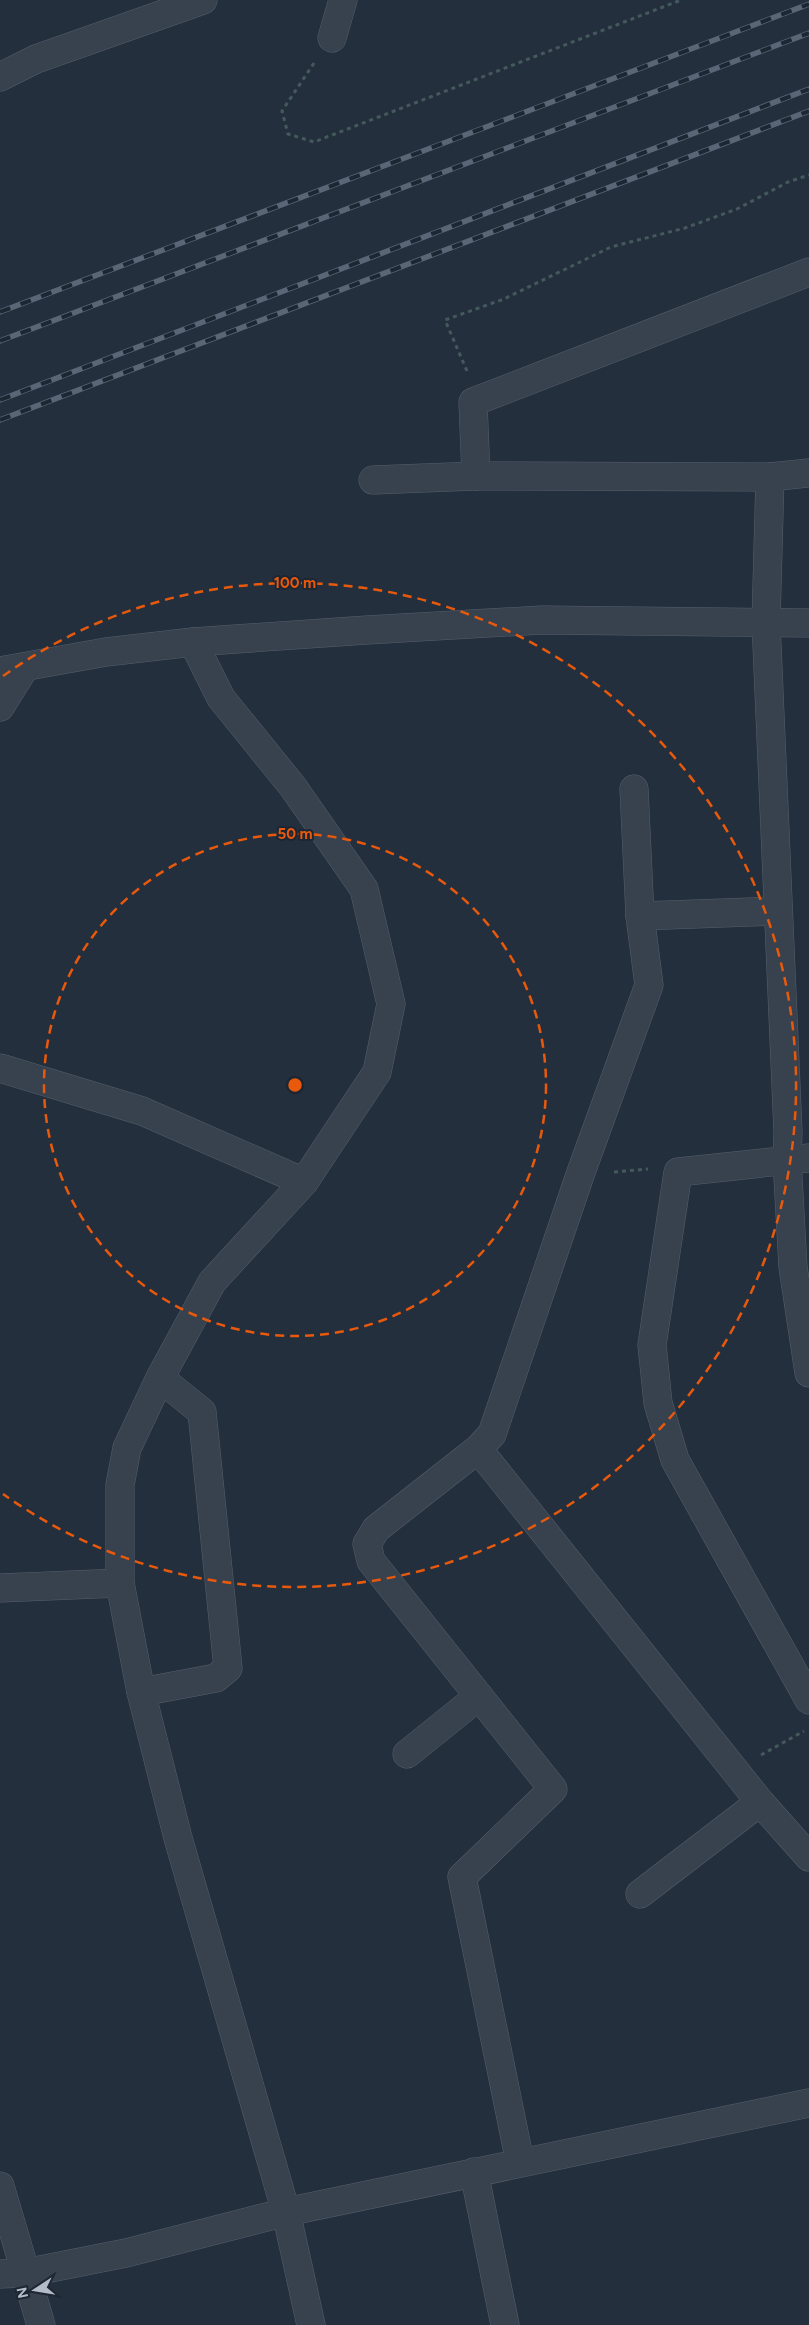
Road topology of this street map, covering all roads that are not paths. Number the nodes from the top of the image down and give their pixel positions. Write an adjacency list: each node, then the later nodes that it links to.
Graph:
1 (204, 0): 4 (street)
2 (343, 0): 3 (street)
3 (332, 38)
4 (0, 77)
5 (809, 272): 7 (street)
6 (809, 473): 8 (street)
7 (476, 476): 8 (street); 9 (street)
8 (770, 477): 10 (street)
9 (373, 480)
10 (766, 622): 11 (street); 12 (street); 16 (street)
11 (809, 623)
12 (193, 642): 13 (street); 20 (street)
13 (12, 669): 14 (street)
14 (0, 707)
15 (634, 790): 17 (street)
16 (777, 912): 17 (street); 19 (street)
17 (640, 916): 23 (street)
18 (0, 1068): 20 (street)
19 (798, 1159): 21 (street); 28 (street)
20 (304, 1182): 22 (street)
21 (809, 1373)
22 (160, 1378): 24 (street); 26 (street)
23 (478, 1450): 27 (street); 30 (street)
24 (120, 1582): 25 (street); 26 (street)
25 (0, 1588)
26 (141, 1692): 37 (street)
27 (479, 1696): 29 (street); 34 (street)
28 (809, 1700)
29 (407, 1754)
30 (760, 1802): 31 (street); 32 (street)
31 (809, 1858)
32 (640, 1894)
33 (808, 2107): 34 (street)
34 (520, 2162): 35 (street)
35 (474, 2172): 37 (street); 41 (street)
36 (0, 2186): 38 (street)
37 (286, 2212): 38 (street); 40 (street)
38 (12, 2274): 39 (street)
39 (41, 2325)
40 (310, 2325)
41 (505, 2325)

